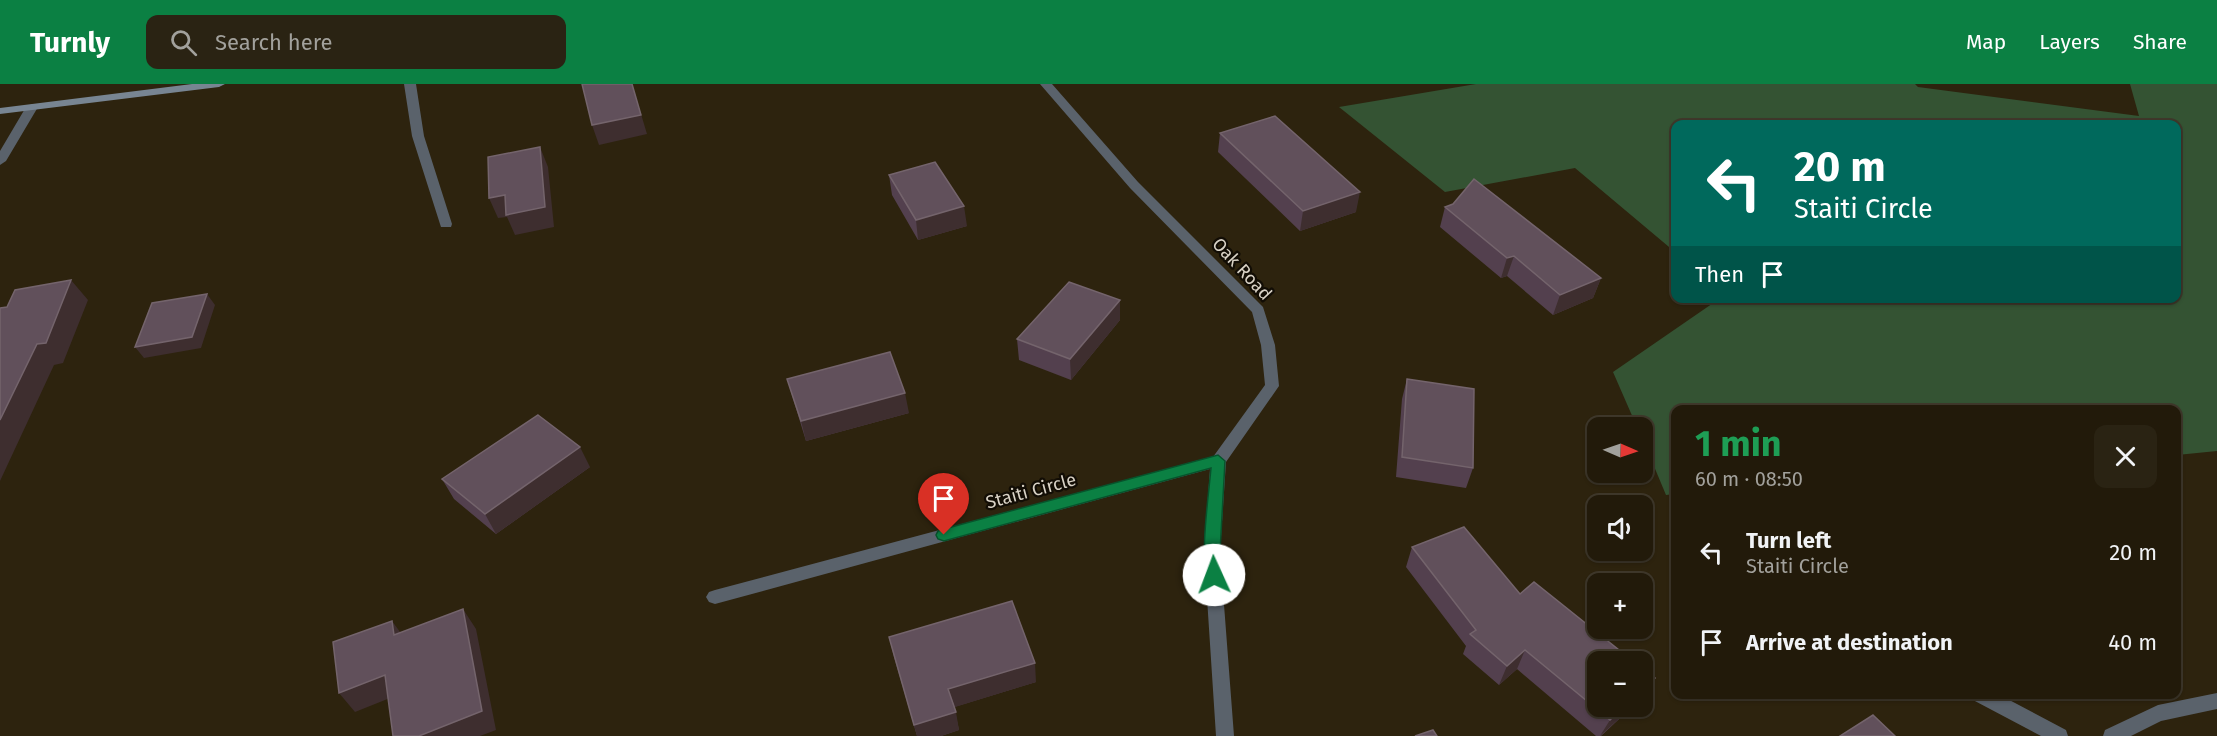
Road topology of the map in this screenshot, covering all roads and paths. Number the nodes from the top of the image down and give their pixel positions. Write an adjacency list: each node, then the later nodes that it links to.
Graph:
1 (219, 84): 4 (main road)
2 (410, 84): 7 (street)
3 (1046, 84): 8 (street, Oak Road)
4 (32, 107): 5 (main road); 6 (street)
5 (0, 111)
6 (0, 161)
7 (446, 224)
8 (1218, 461): 9 (street, Staiti Circle); 12 (street)
9 (715, 597)
10 (1990, 699): 13 (street)
11 (2217, 701): 14 (street)
12 (1225, 736)
13 (2060, 736)
14 (2112, 736)

